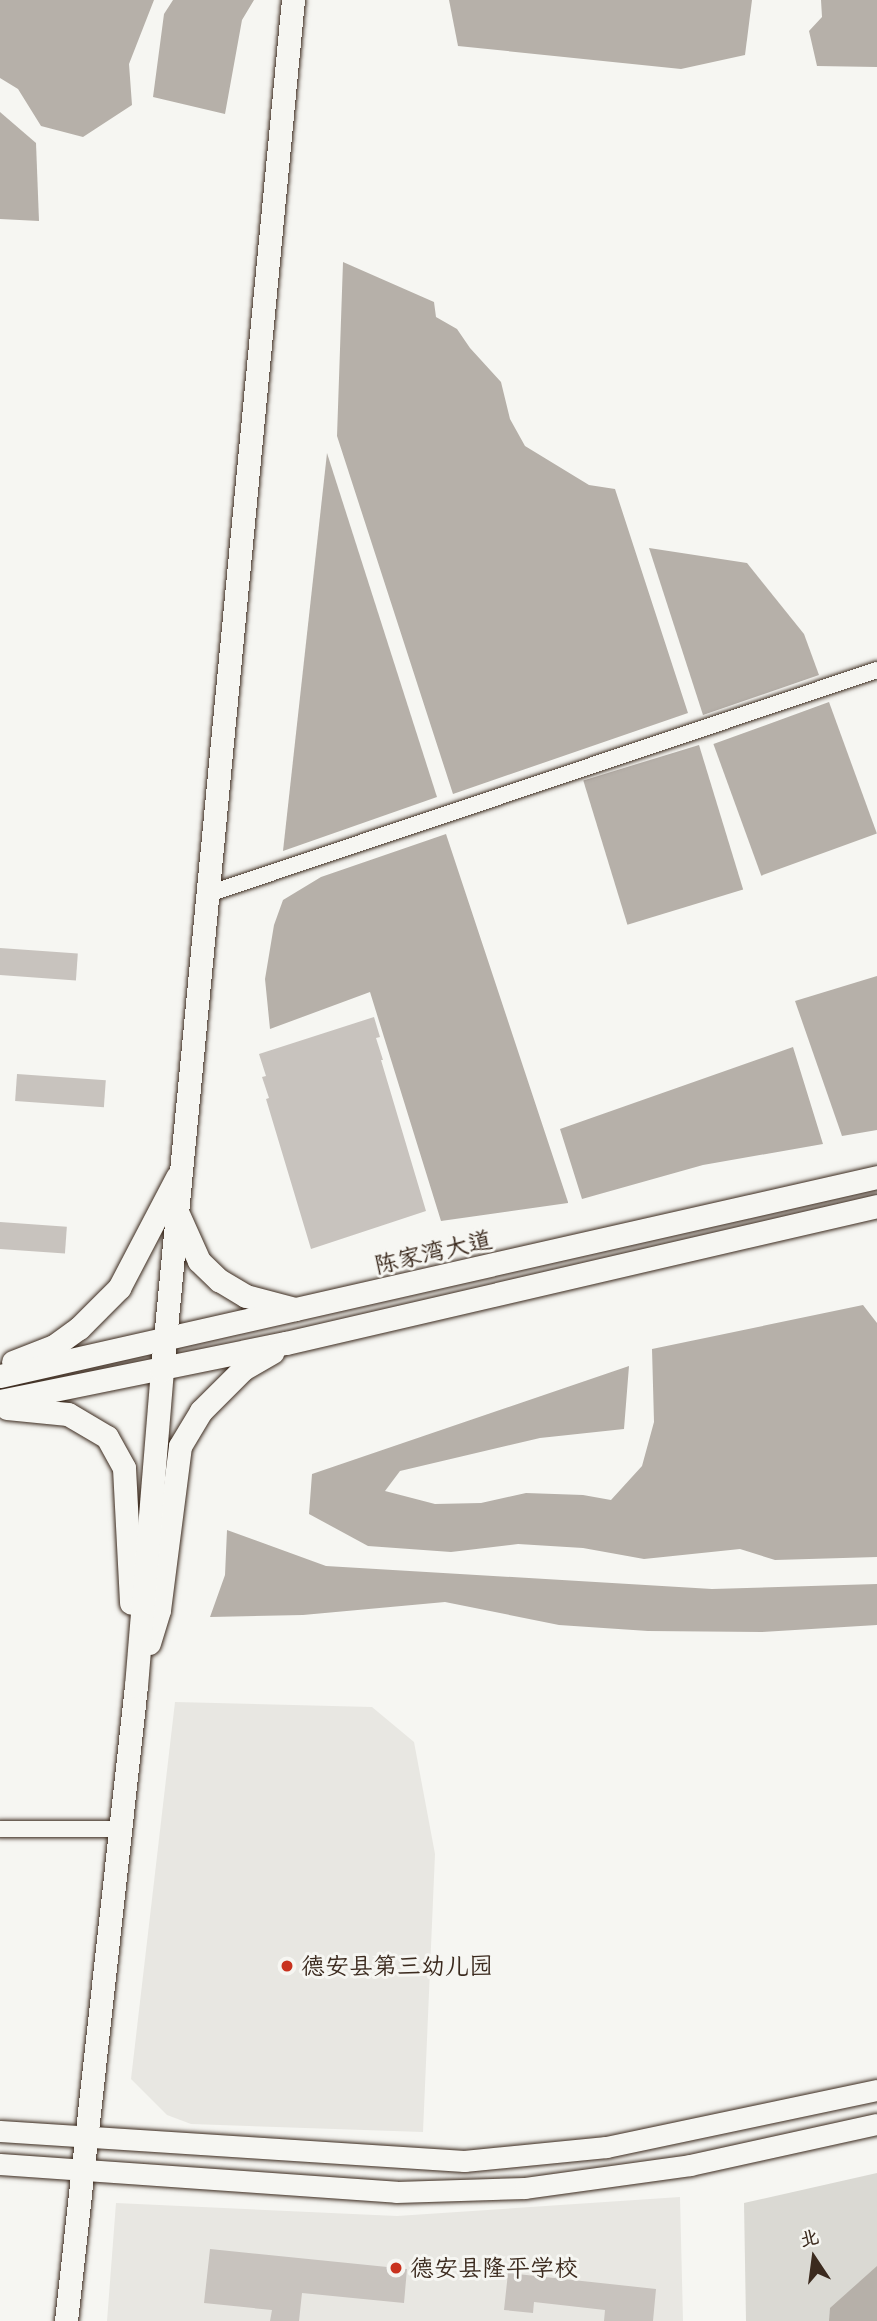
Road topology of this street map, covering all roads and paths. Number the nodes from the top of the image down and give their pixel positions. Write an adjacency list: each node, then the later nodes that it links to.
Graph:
1 (293, 0): 3 (main road)
2 (877, 670): 3 (street)
3 (208, 894): 4 (main road)
4 (182, 1168): 7 (main road); 11 (main road)
5 (877, 1177): 8 (main road, 陈家湾大道)
6 (877, 1206): 10 (main road)
7 (177, 1214): 8 (main road); 9 (main road)
8 (298, 1310): 9 (main road, 陈家湾大道)
9 (165, 1341): 12 (main road); 13 (main road, 陈家湾大道)
10 (286, 1343): 12 (main road); 16 (main road)
11 (0, 1368)
12 (162, 1370): 14 (main road); 16 (main road)
13 (0, 1376)
14 (0, 1401)
15 (0, 1407): 16 (main road)
16 (136, 1686): 18 (main road)
17 (0, 1829): 18 (street)
18 (120, 1829): 22 (main road)
19 (877, 2090): 22 (street)
20 (877, 2124): 24 (street)
21 (0, 2131): 22 (street)
22 (85, 2138): 24 (main road)
23 (0, 2164): 24 (street)
24 (82, 2170): 25 (main road)
25 (66, 2321)

